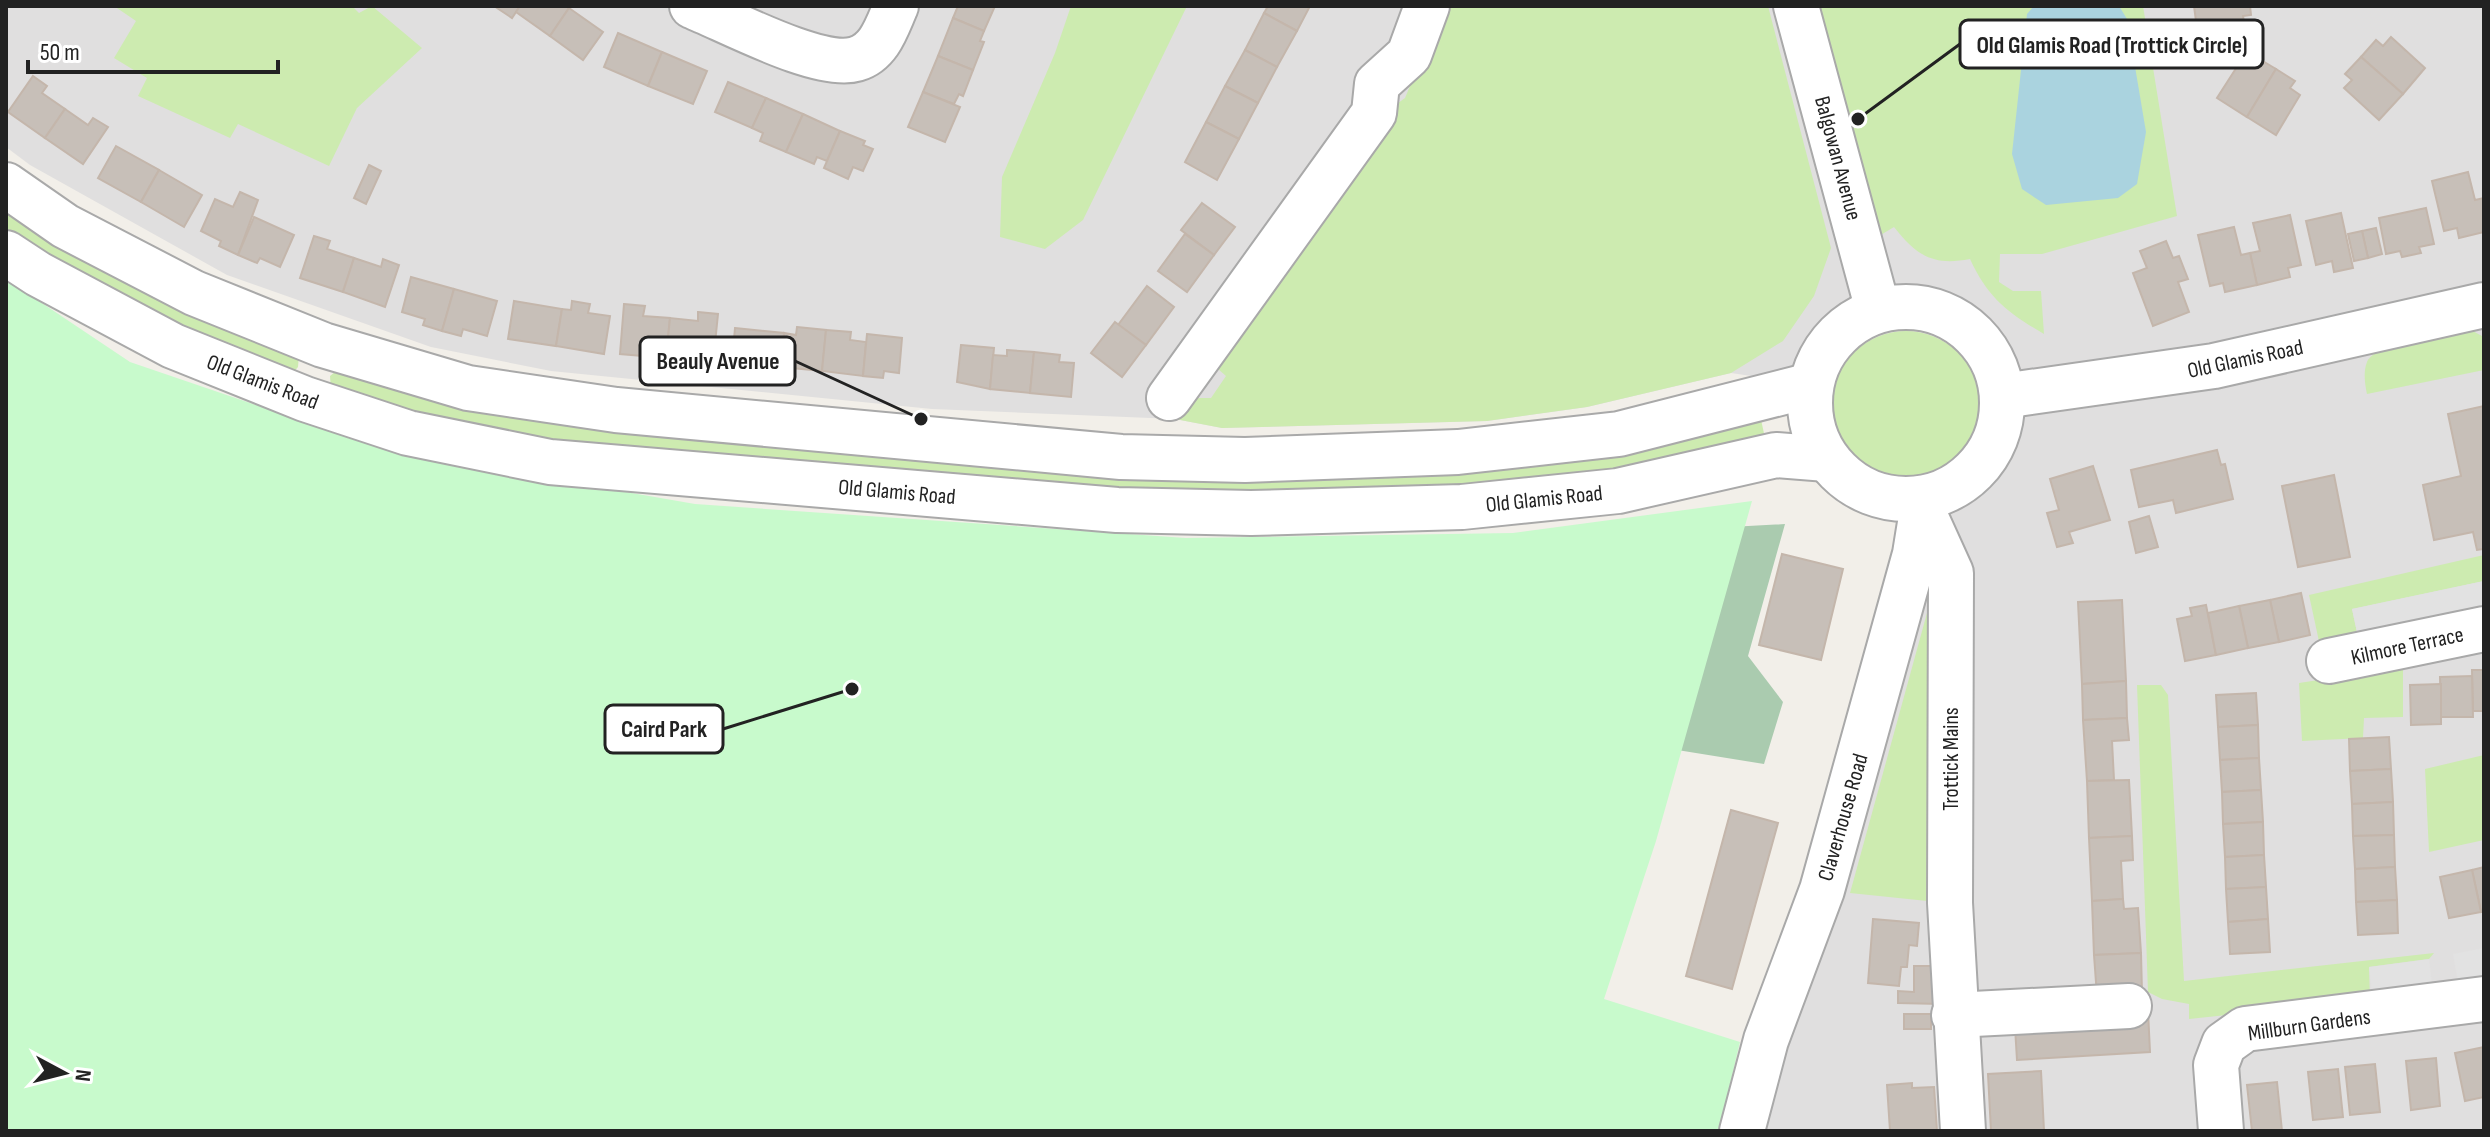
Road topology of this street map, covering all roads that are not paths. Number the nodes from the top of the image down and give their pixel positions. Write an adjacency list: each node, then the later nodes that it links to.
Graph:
1 (692, 6): 2 (street)
2 (896, 6)
3 (1427, 6): 10 (street)
4 (1796, 6): 8 (street, Balgowan Avenue)
5 (6, 185): 9 (street)
6 (6, 253): 13 (street, Old Glamis Road)
7 (2484, 305): 12 (street, Old Glamis Road)
8 (1878, 310): 11 (street); 12 (street)
9 (323, 345): 11 (street); 13 (street)
10 (1191, 384)
11 (1811, 385): 14 (street)
12 (2003, 396): 15 (street)
13 (305, 399): 14 (street, Old Glamis Road)
14 (1827, 459): 15 (street)
15 (1923, 504): 20 (street, Trottick Mains); 21 (street, Claverhouse Road)
16 (2484, 629): 17 (street, Kilmore Terrace)
17 (2329, 661)
18 (2484, 999): 23 (street, Millburn Gardens)
19 (2129, 1006): 20 (street)
20 (1954, 1015): 22 (street, Trottick Mains)
21 (1742, 1131)
22 (1963, 1131)
23 (2221, 1131)

